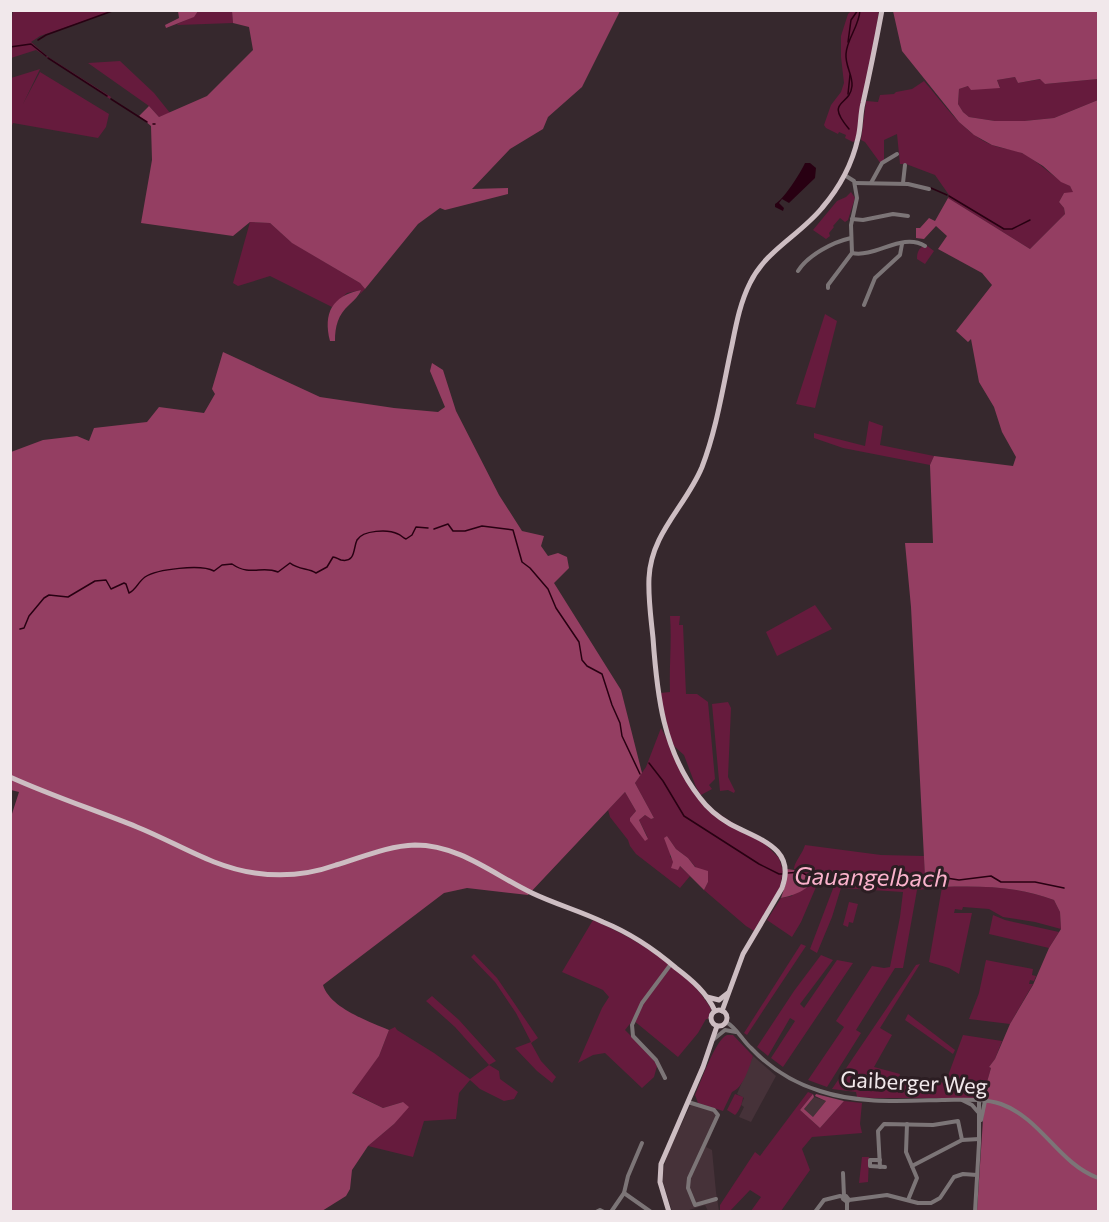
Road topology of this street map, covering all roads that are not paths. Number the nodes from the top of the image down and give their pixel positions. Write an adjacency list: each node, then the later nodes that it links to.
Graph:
1 (882, 10): 4 (main road)
2 (897, 154): 6 (street)
3 (904, 165): 7 (street)
4 (846, 176): 5 (street); 20 (main road)
5 (855, 183): 6 (street); 10 (street)
6 (871, 183): 7 (street)
7 (903, 183): 8 (street)
8 (929, 189)
9 (908, 216): 10 (street)
10 (852, 219): 11 (street)
11 (851, 238): 14 (street); 15 (street)
12 (902, 244): 13 (street); 14 (street); 17 (street)
13 (925, 246)
14 (852, 253): 16 (street)
15 (798, 271)
16 (828, 288)
17 (864, 305)
18 (10, 777): 19 (main road)
19 (671, 963): 21 (main road); 28 (street)
20 (730, 992): 21 (main road); 23 (main road)
21 (706, 996): 22 (main road)
22 (715, 1011): 23 (main road); 25 (main road)
23 (722, 1011): 24 (main road)
24 (726, 1022): 25 (main road); 26 (street, Gaiberger Weg)
25 (717, 1026): 27 (main road)
26 (737, 1033): 27 (street); 29 (street, Gaiberger Weg)
27 (713, 1040): 32 (main road)
28 (665, 1078)
29 (962, 1100): 30 (street, Gaiberger Weg); 33 (street)
30 (979, 1101): 31 (street, Gaiberger Weg); 33 (street)
31 (985, 1101): 35 (street); 43 (street, Gaiberger Weg)
32 (688, 1102): 46 (street); 53 (main road)
33 (978, 1112): 35 (street)
34 (907, 1124): 37 (street); 39 (street); 40 (street)
35 (980, 1126): 36 (street)
36 (980, 1139): 37 (street); 42 (street)
37 (962, 1140): 40 (street)
38 (642, 1143): 44 (street)
39 (880, 1160): 39 (street)
40 (912, 1166): 47 (street)
41 (843, 1173): 45 (street)
42 (977, 1175): 47 (street); 56 (street)
43 (1098, 1178)
44 (624, 1194): 51 (street); 52 (street)
45 (844, 1197): 48 (street); 54 (street)
46 (716, 1199)
47 (908, 1200): 48 (street)
48 (848, 1201): 55 (street)
49 (596, 1212): 50 (street)
50 (604, 1212)
51 (611, 1212)
52 (651, 1212)
53 (669, 1212)
54 (815, 1212)
55 (847, 1212)
56 (975, 1212)

